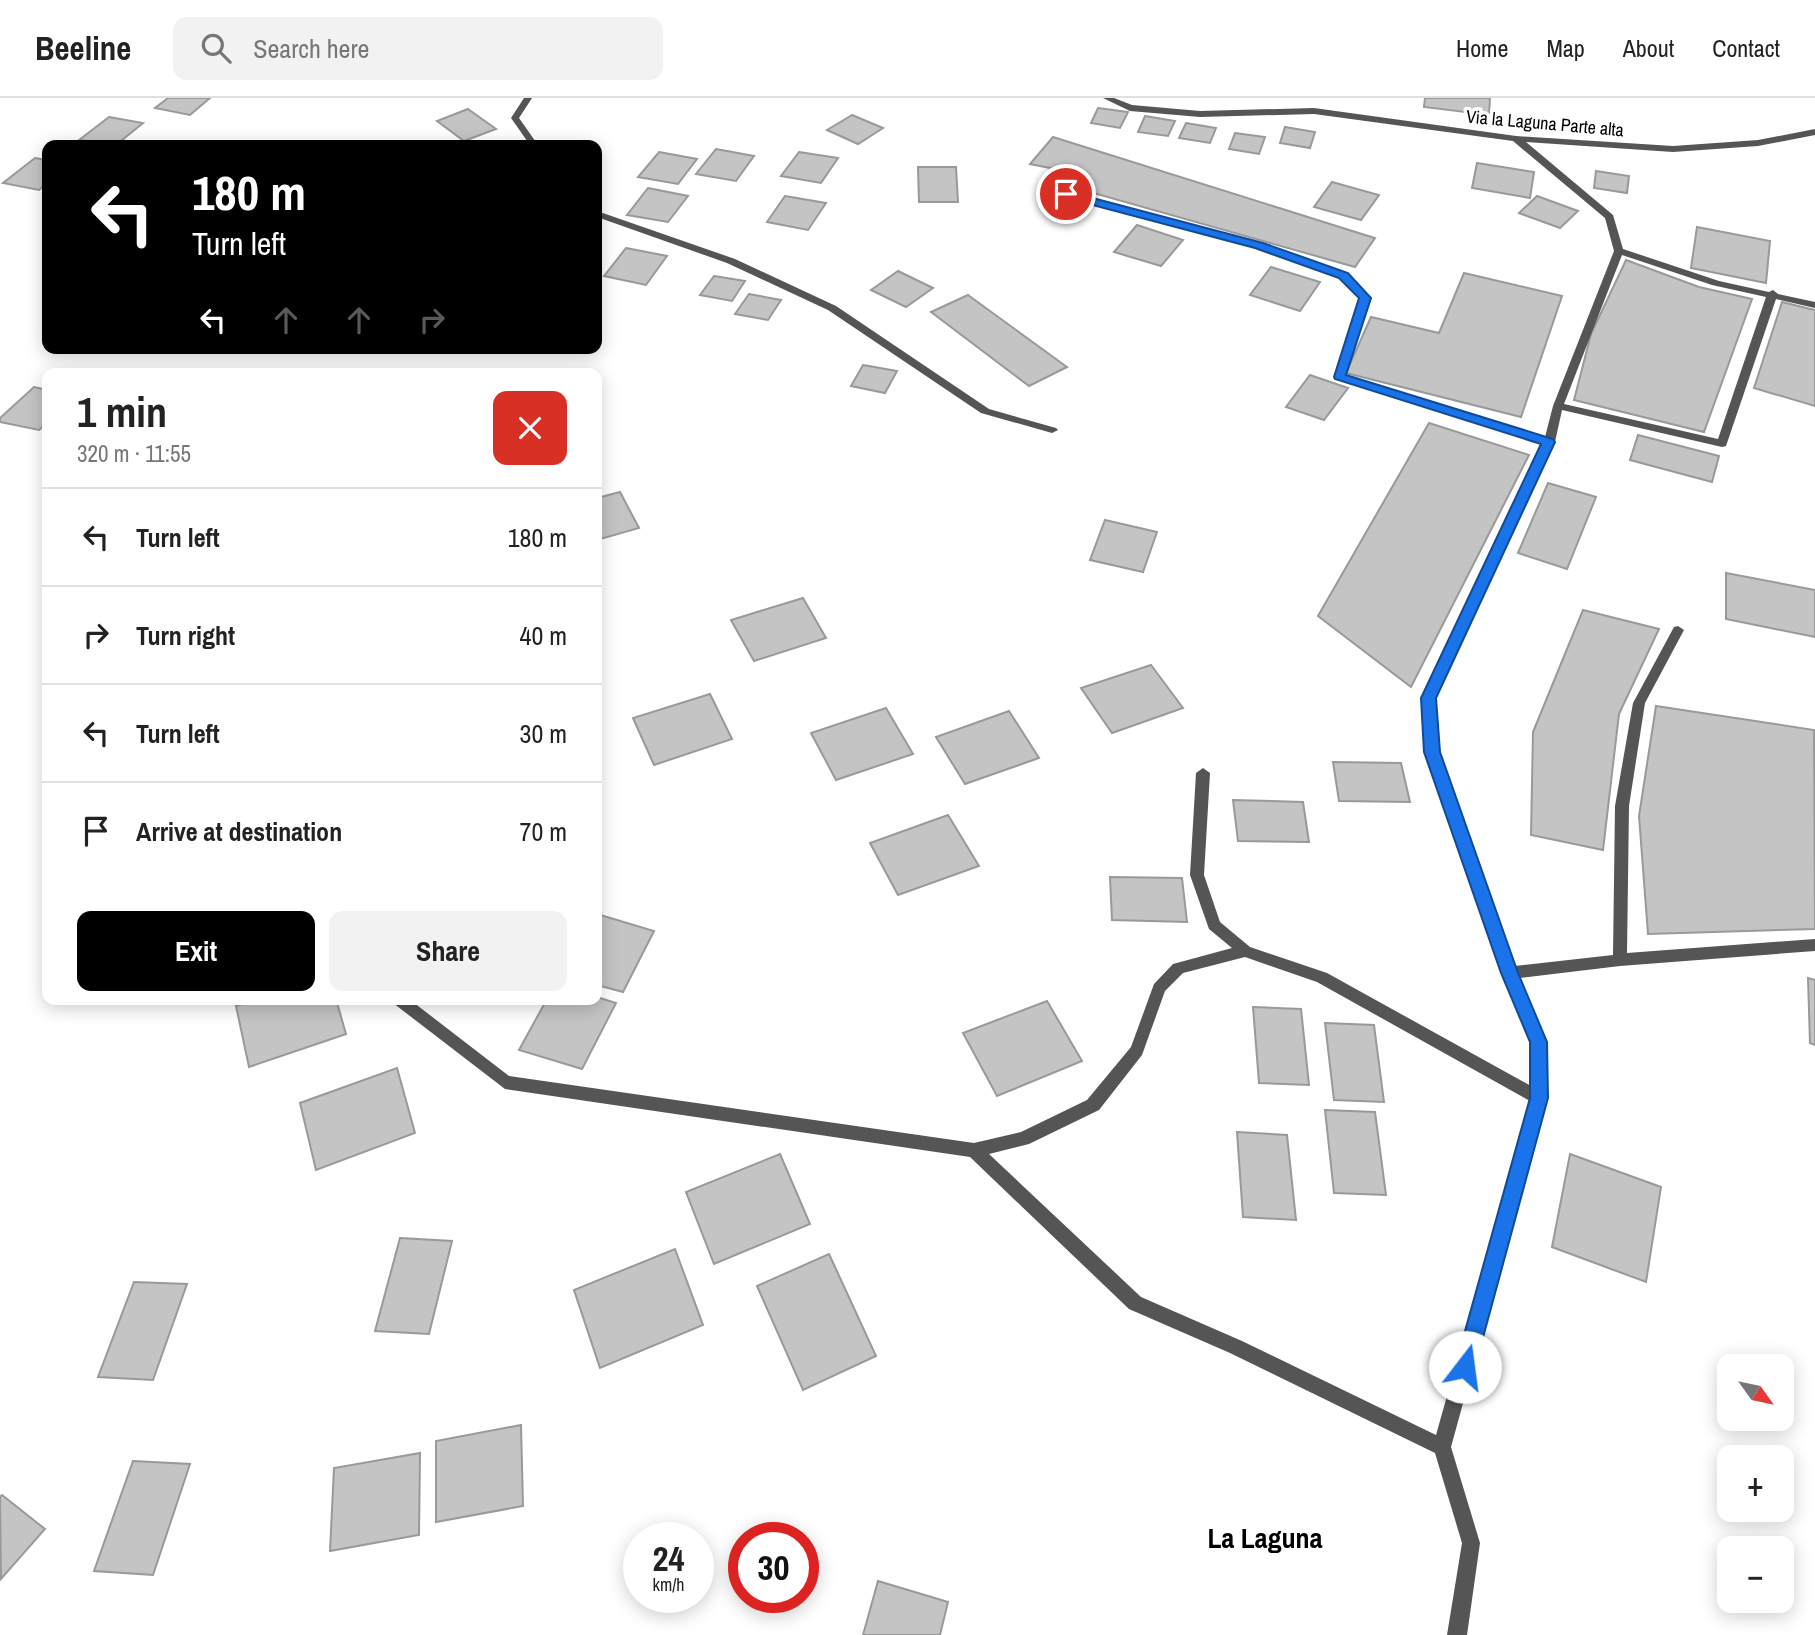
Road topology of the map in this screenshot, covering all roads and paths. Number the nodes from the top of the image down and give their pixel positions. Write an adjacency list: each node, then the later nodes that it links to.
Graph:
1 (528, 98): 5 (street)
2 (1107, 98): 4 (street, Via la Laguna Parte alta)
3 (1815, 132): 4 (street, Via la Laguna Parte alta)
4 (1517, 139): 8 (street)
5 (530, 140)
6 (1066, 194): 13 (street)
7 (602, 216): 12 (street)
8 (1619, 251): 9 (street); 11 (street)
9 (1773, 293): 10 (street); 11 (street)
10 (1815, 304)
11 (1558, 406): 13 (street)
12 (1052, 430)
13 (1549, 442): 19 (street)
14 (1678, 630): 18 (street)
15 (1203, 773): 17 (street)
16 (1815, 945): 18 (street)
17 (1245, 951): 21 (street); 22 (street)
18 (1620, 960): 19 (street)
19 (1509, 973): 21 (street)
20 (406, 1005): 22 (street)
21 (1539, 1098): 23 (street)
22 (974, 1150): 23 (street)
23 (1443, 1447): 24 (street)
24 (1458, 1635)

